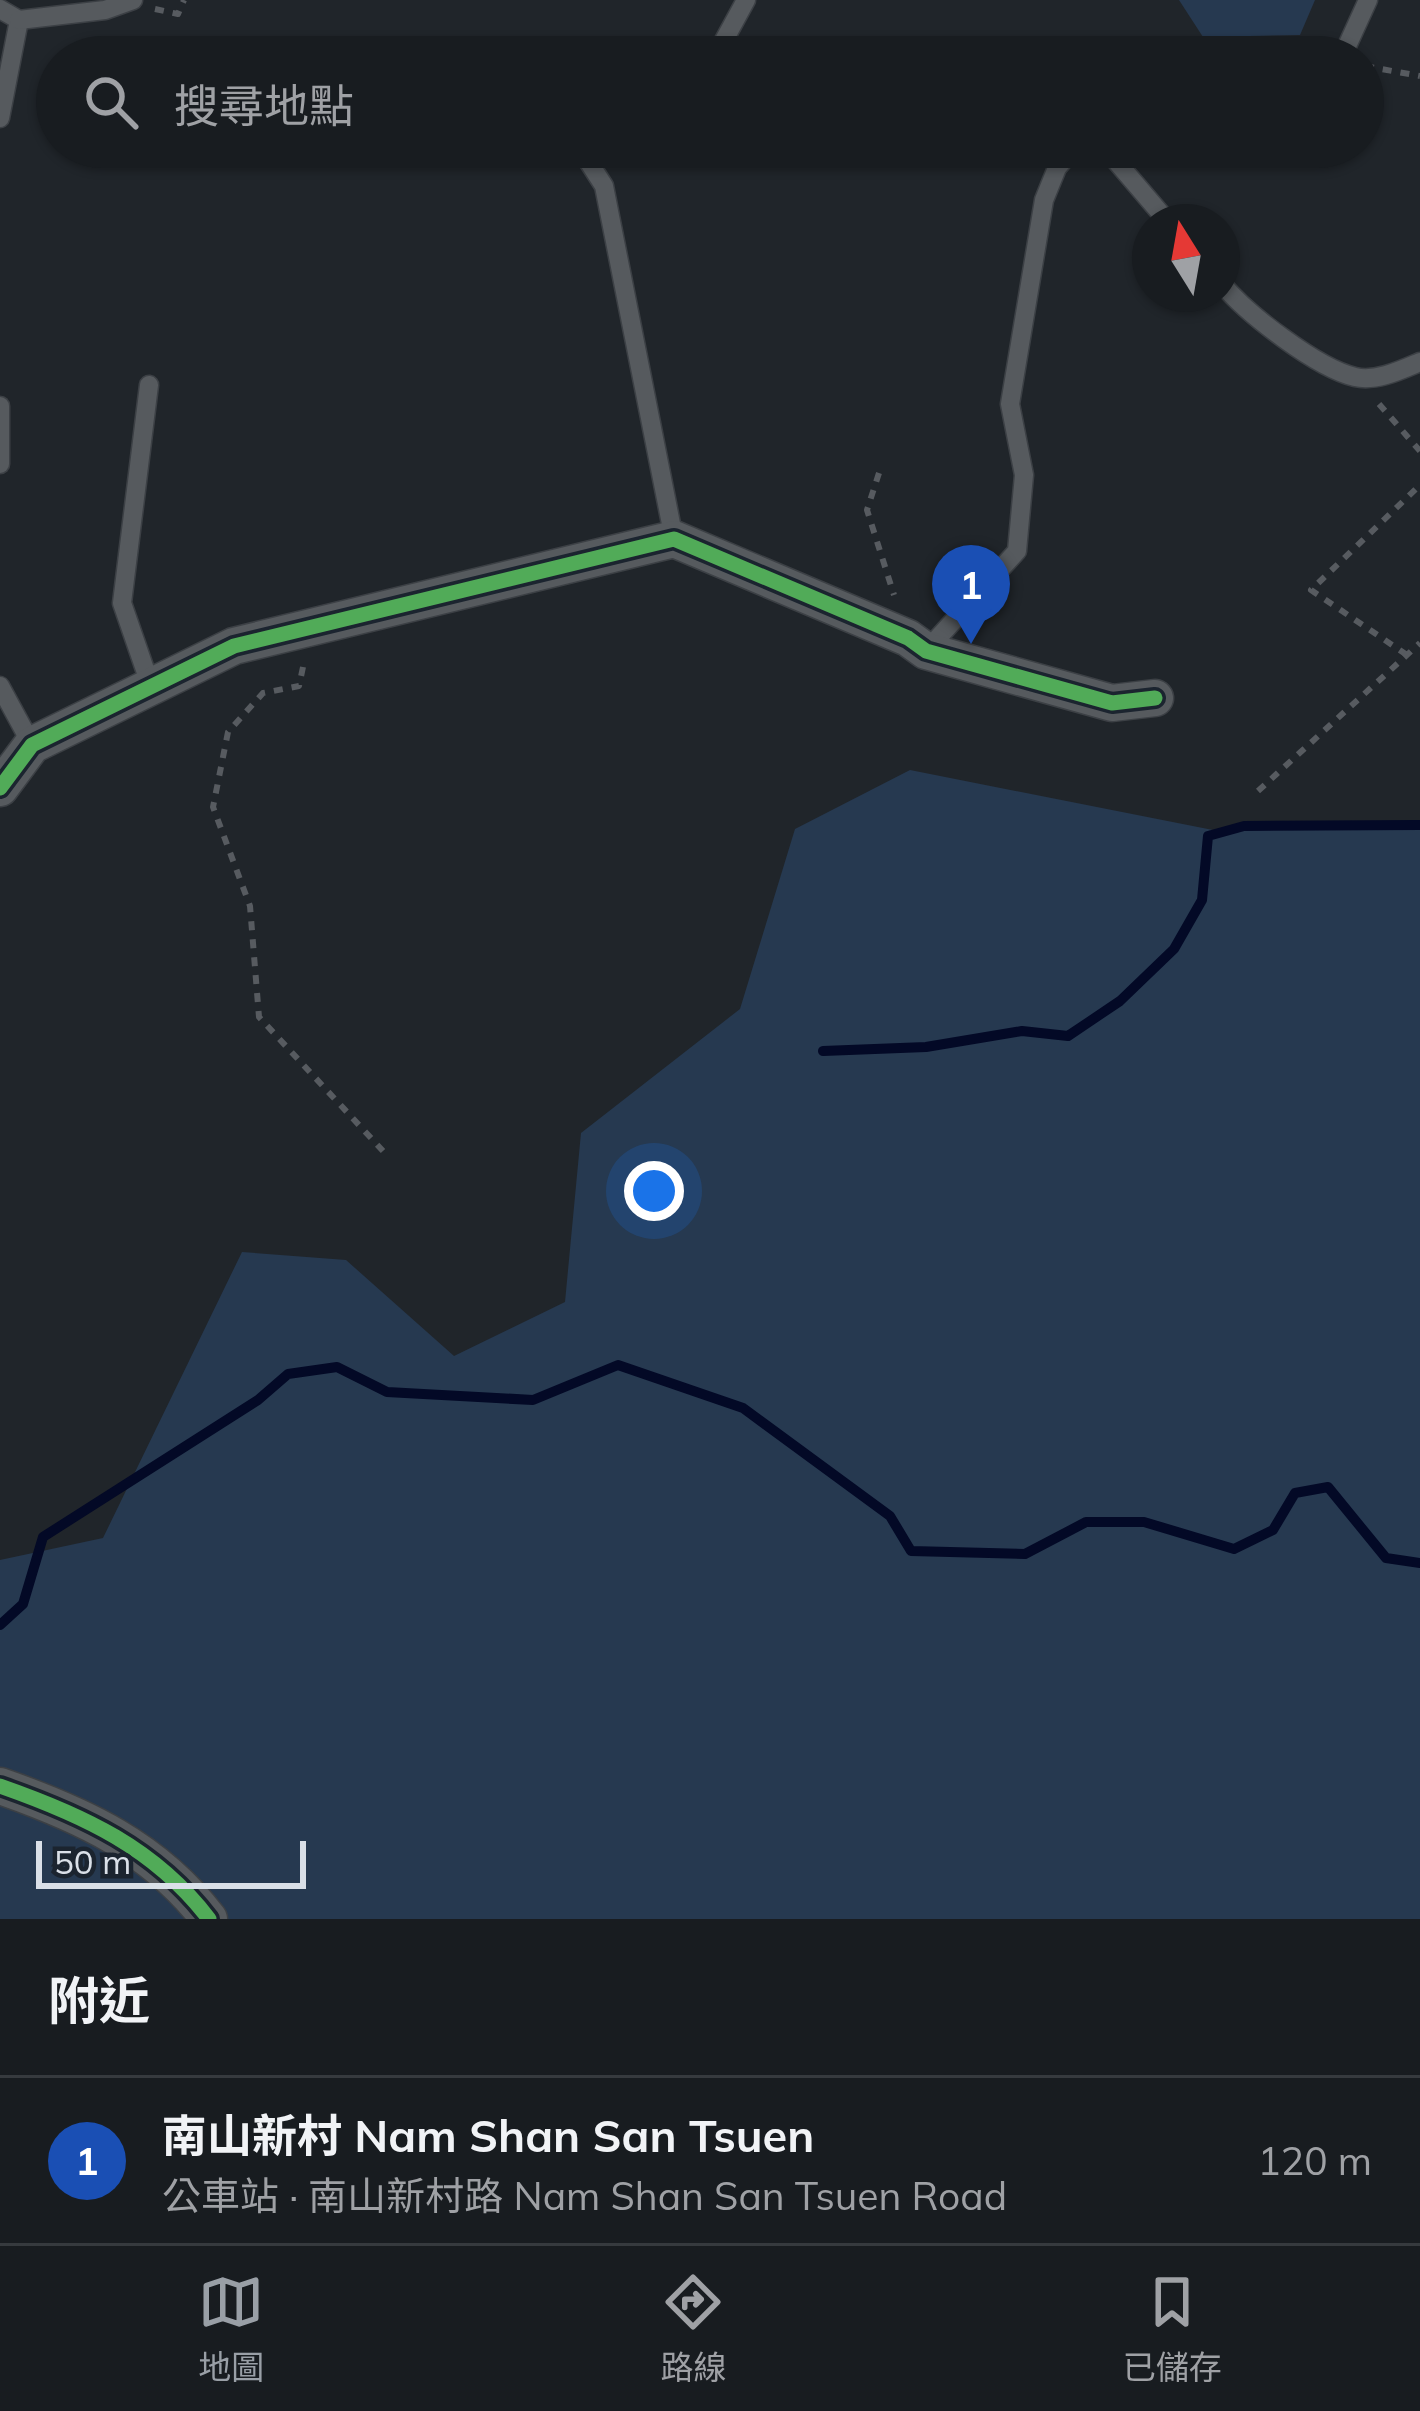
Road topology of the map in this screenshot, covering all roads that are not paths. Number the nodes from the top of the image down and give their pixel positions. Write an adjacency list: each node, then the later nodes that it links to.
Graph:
1 (133, 0): 5 (lane)
2 (746, 0): 6 (lane)
3 (1368, 0): 7 (lane)
4 (0, 9): 5 (lane)
5 (19, 20): 8 (lane)
6 (727, 36)
7 (1352, 36)
8 (0, 118)
9 (592, 168): 18 (lane)
10 (1057, 168): 19 (lane)
11 (1121, 168): 12 (lane)
12 (1152, 204)
13 (1240, 305): 14 (lane)
14 (1420, 362)
15 (149, 385): 20 (lane)
16 (0, 406): 17 (lane)
17 (0, 464)
18 (674, 539): 19 (street); 20 (street)
19 (917, 645): 22 (street)
20 (150, 684): 23 (street)
21 (0, 686): 23 (lane)
22 (1155, 698)
23 (32, 745): 24 (street)
24 (0, 788)
25 (0, 1786): 26 (street)
26 (209, 1919)

